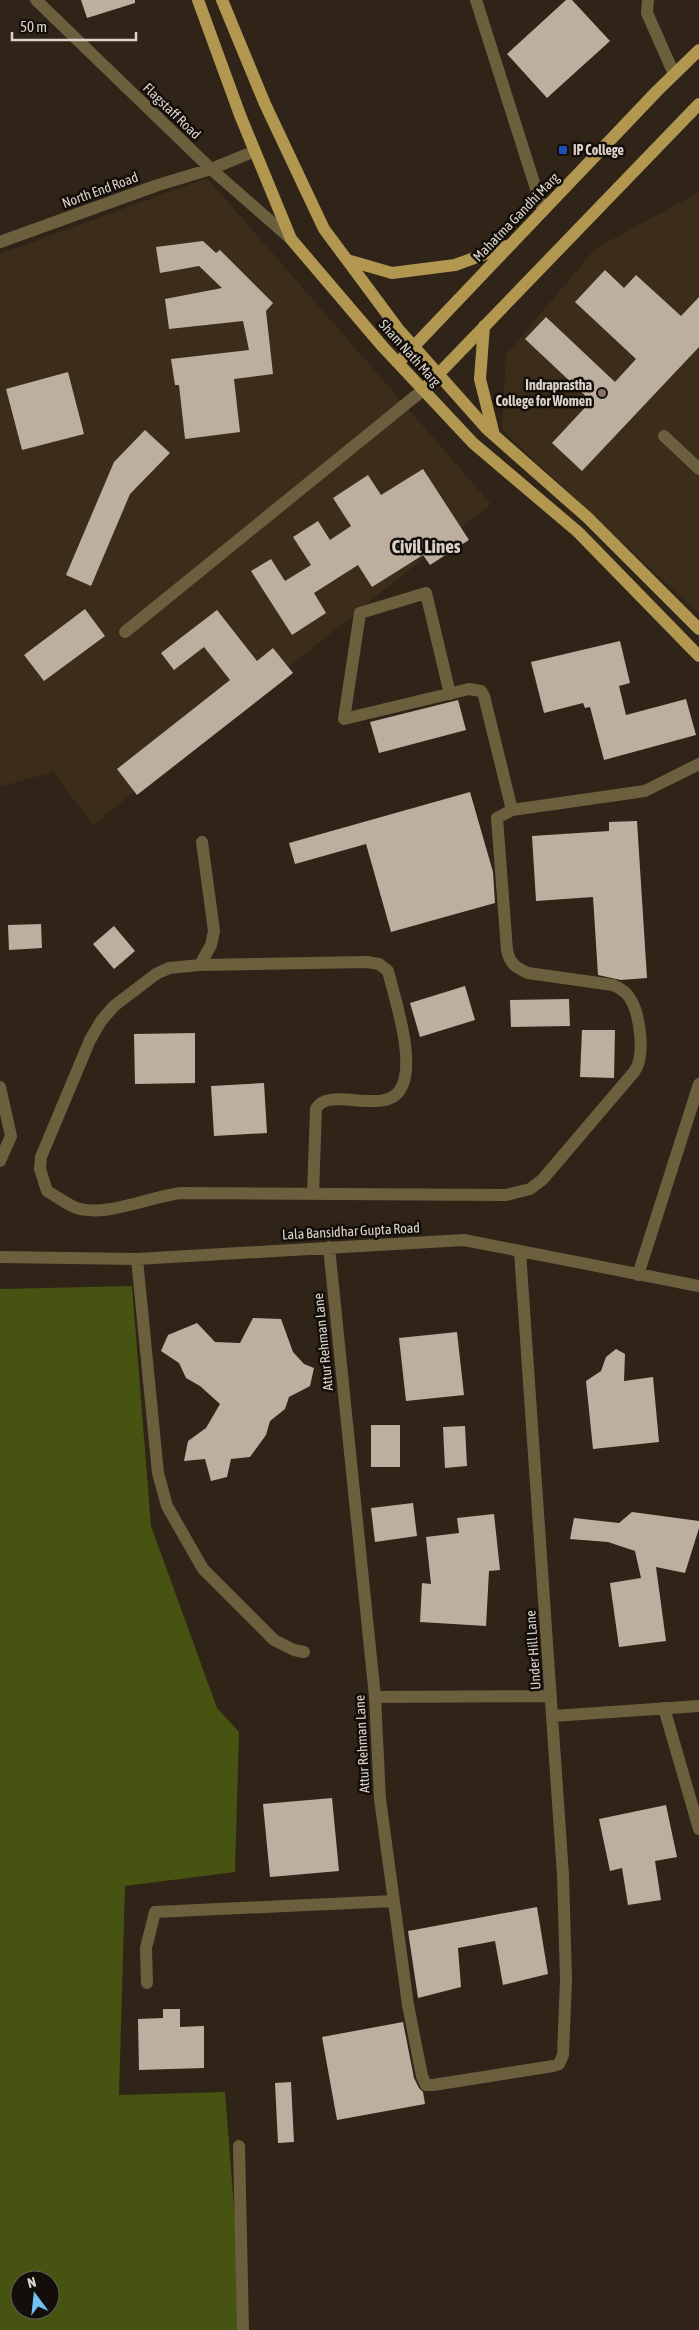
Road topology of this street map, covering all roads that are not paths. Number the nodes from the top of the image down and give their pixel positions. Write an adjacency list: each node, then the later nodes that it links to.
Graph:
1 (36, 0): 10 (street, Flagstaff Road)
2 (198, 0): 9 (main road, Sham Nath Marg)
3 (222, 0): 15 (main road, Sham Nath Marg)
4 (476, 0): 11 (street)
5 (648, 0): 7 (street)
6 (699, 50): 7 (main road, Mahatma Gandhi Marg)
7 (674, 74): 11 (main road, Mahatma Gandhi Marg)
8 (699, 104): 16 (main road)
9 (255, 151): 10 (street, North End Road); 12 (main road, Sham Nath Marg)
10 (210, 169): 12 (street, Flagstaff Road); 13 (street, North End Road)
11 (542, 211): 14 (main road, Mahatma Gandhi Marg)
12 (291, 239): 18 (main road, Sham Nath Marg)
13 (0, 242)
14 (509, 246): 15 (main road); 17 (main road, Mahatma Gandhi Marg)
15 (347, 260): 17 (main road, Sham Nath Marg)
16 (484, 326): 19 (main road); 21 (main road)
17 (414, 346): 18 (main road, Mahatma Gandhi Marg); 19 (main road, Sham Nath Marg)
18 (398, 363): 20 (main road, Sham Nath Marg)
19 (438, 374): 20 (main road); 21 (main road, Sham Nath Marg)
20 (423, 390): 25 (street); 26 (main road, Sham Nath Marg)
21 (494, 435): 24 (main road, Sham Nath Marg)
22 (664, 436): 23 (street)
23 (699, 469)
24 (699, 629)
25 (125, 632)
26 (699, 656)
27 (450, 694): 27 (street); 29 (street)
28 (699, 764): 29 (street)
29 (512, 810): 35 (street)
30 (202, 842): 31 (street)
31 (200, 965): 35 (street); 35 (street)
32 (699, 1084): 40 (street)
33 (0, 1087): 34 (street)
34 (0, 1161)
35 (313, 1194)
36 (329, 1247): 37 (street, Lala Bansidhar Gupta Road); 39 (street, Lala Bansidhar Gupta Road); 44 (street, Attur Rehman Lane)
37 (520, 1252): 40 (street, Lala Bansidhar Gupta Road); 43 (street, Under Hill Lane)
38 (0, 1258): 39 (street, Lala Bansidhar Gupta Road)
39 (137, 1259): 42 (street)
40 (638, 1275): 41 (street, Lala Bansidhar Gupta Road)
41 (699, 1286)
42 (304, 1652)
43 (551, 1696): 44 (street); 47 (street, Under Hill Lane)
44 (376, 1697): 49 (street, Attur Rehman Lane)
45 (699, 1706): 46 (street)
46 (664, 1708): 47 (street); 48 (street)
47 (553, 1716): 51 (street, Under Hill Lane)
48 (699, 1829)
49 (394, 1902): 50 (street); 51 (street, Attur Rehman Lane)
50 (147, 1983)
51 (564, 2047)
52 (239, 2146): 53 (street)
53 (243, 2330)

